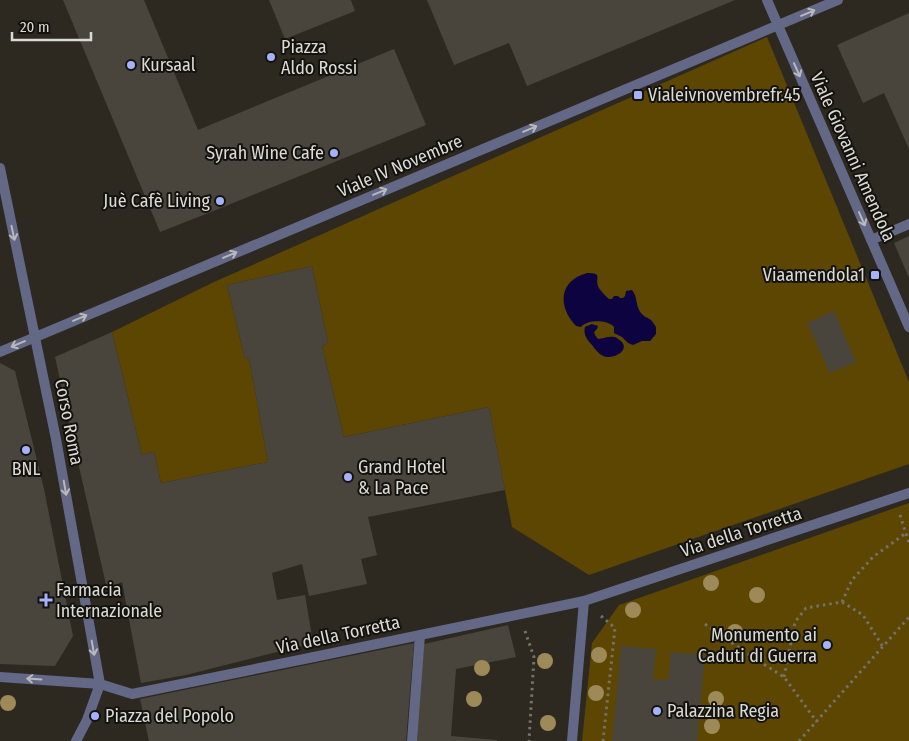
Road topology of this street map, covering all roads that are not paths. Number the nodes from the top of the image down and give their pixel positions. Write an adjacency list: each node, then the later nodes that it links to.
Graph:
1 (767, 0): 3 (street, Viale Giovanni Amendola)
2 (838, 0): 3 (street, Viale IV Novembre, one-way to 2)
3 (778, 25): 6 (street, Viale Giovanni Amendola, one-way to 6); 8 (street, Viale IV Novembre, one-way to 3)
4 (0, 168): 8 (street, Corso Roma, one-way to 8)
5 (909, 224): 6 (street)
6 (872, 240): 7 (street, Viale Giovanni Amendola)
7 (909, 327)
8 (35, 337): 9 (street, Viale IV Novembre, one-way to 9); 14 (street, Corso Roma, one-way to 14)
9 (0, 352)
10 (909, 492): 11 (street, Via della Torretta)
11 (584, 601): 12 (street, Via della Torretta); 17 (street)
12 (420, 635): 14 (street, Via della Torretta); 16 (street)
13 (0, 677): 14 (street, Via della Torretta, one-way to 13)
14 (100, 684): 15 (street)
15 (76, 741)
16 (412, 741)
17 (572, 741)

